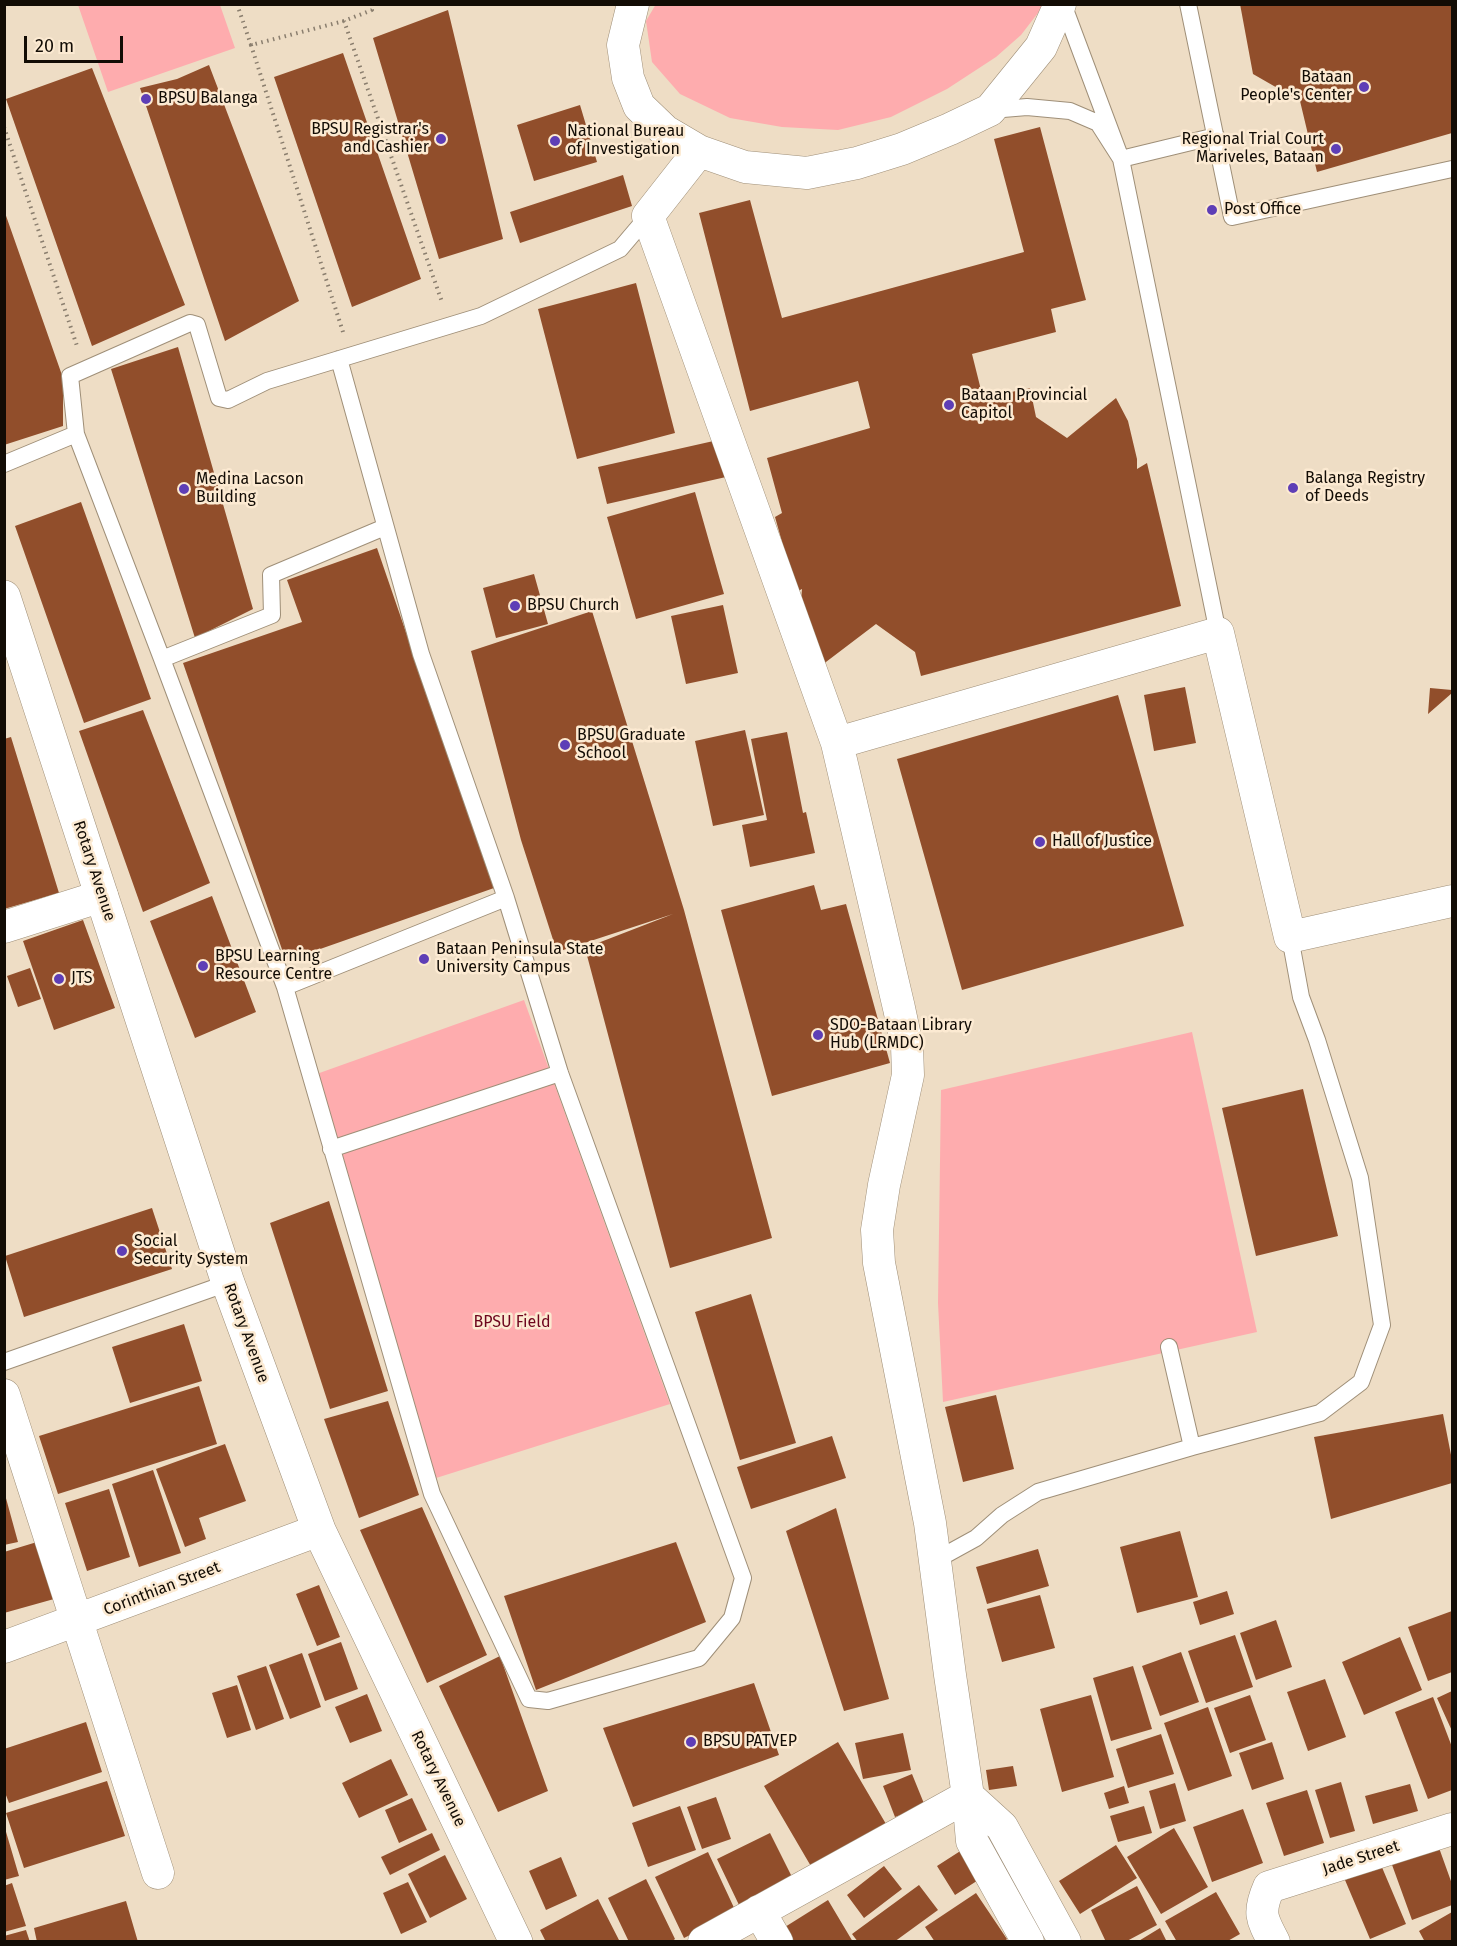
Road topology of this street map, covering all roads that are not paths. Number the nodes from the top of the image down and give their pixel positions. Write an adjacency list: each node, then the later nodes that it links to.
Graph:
1 (633, 4): 6 (street)
2 (1061, 4): 4 (street); 7 (lane)
3 (1188, 4): 5 (lane)
4 (990, 110): 6 (street); 7 (lane)
5 (1216, 136): 7 (lane); 8 (lane)
6 (699, 151): 9 (street)
7 (1121, 159): 15 (lane)
8 (1452, 169)
9 (648, 216): 10 (lane); 17 (street)
10 (345, 357): 11 (lane); 13 (lane)
11 (76, 434): 12 (lane); 16 (lane)
12 (4, 464)
13 (385, 527): 16 (lane); 19 (lane)
14 (4, 597): 18 (main road, Rotary Avenue)
15 (1218, 633): 17 (street); 22 (street)
16 (162, 658): 23 (lane)
17 (837, 743): 32 (street)
18 (102, 896): 21 (street); 26 (main road, Rotary Avenue)
19 (506, 898): 23 (lane); 24 (lane)
20 (1452, 901): 22 (street)
21 (4, 927)
22 (1290, 938): 30 (lane)
23 (285, 987): 25 (lane)
24 (560, 1073): 25 (lane); 25 (lane)
25 (331, 1149)
26 (228, 1283): 28 (lane); 31 (main road, Rotary Avenue)
27 (1169, 1347): 30 (lane)
28 (4, 1362)
29 (4, 1395): 33 (street)
30 (1192, 1447): 32 (lane)
31 (319, 1530): 33 (street, Corinthian Street); 39 (main road, Rotary Avenue)
32 (936, 1560): 35 (street)
33 (78, 1620): 34 (street, Corinthian Street); 37 (street)
34 (4, 1647)
35 (968, 1796): 38 (street); 42 (street); 43 (street)
36 (1452, 1829): 44 (street, Jade Street)
37 (158, 1873)
38 (759, 1911): 40 (street); 41 (street)
39 (516, 1941)
40 (704, 1941)
41 (777, 1941)
42 (1028, 1941)
43 (1065, 1941)
44 (1274, 1941)

